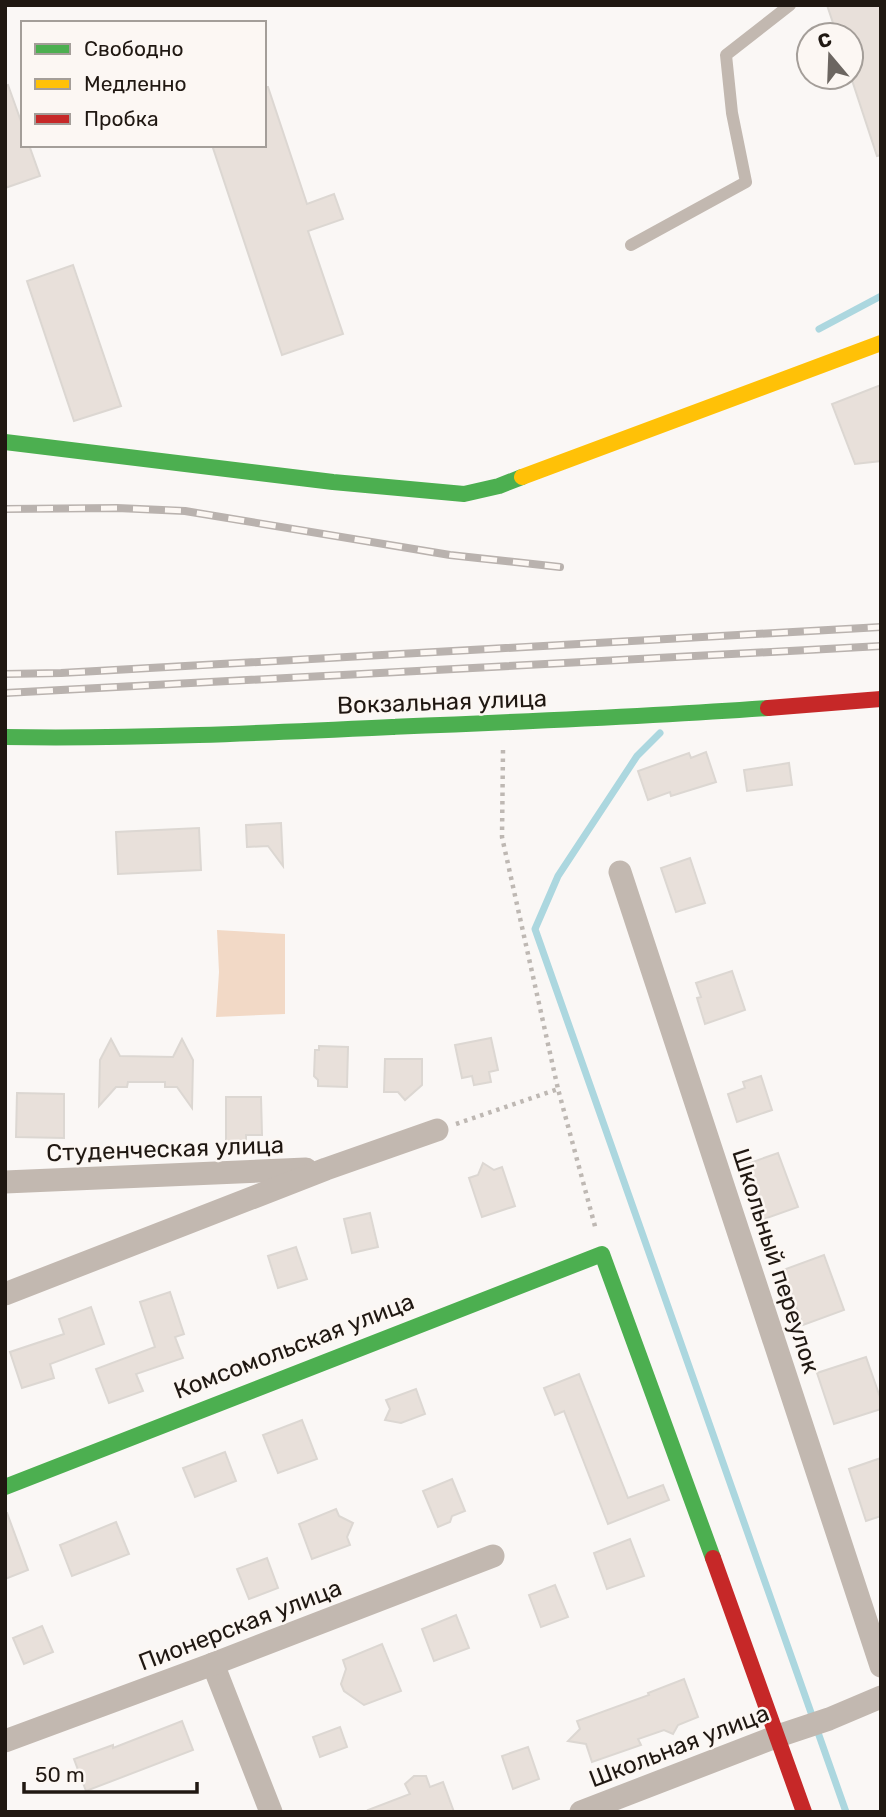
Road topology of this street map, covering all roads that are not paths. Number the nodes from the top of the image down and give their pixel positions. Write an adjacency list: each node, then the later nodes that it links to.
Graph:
1 (790, 5): 2 (lane)
2 (631, 246)
3 (881, 343): 4 (street)
4 (5, 442)
5 (881, 699): 6 (street, Вокзальная улица)
6 (5, 737)
7 (620, 872): 15 (street, Школьный переулок)
8 (437, 1130): 9 (street)
9 (326, 1169): 10 (street, Студенческая улица); 11 (street)
10 (5, 1182)
11 (5, 1294)
12 (5, 1487): 17 (street, Комсомольская улица)
13 (492, 1556): 14 (street, Пионерская улица)
14 (214, 1664): 18 (street, Пионерская улица); 19 (street)
15 (881, 1666)
16 (881, 1697): 17 (street, Школьная улица)
17 (787, 1733): 20 (street, Школьная улица); 21 (street)
18 (5, 1741)
19 (271, 1812)
20 (581, 1812)
21 (804, 1812)

